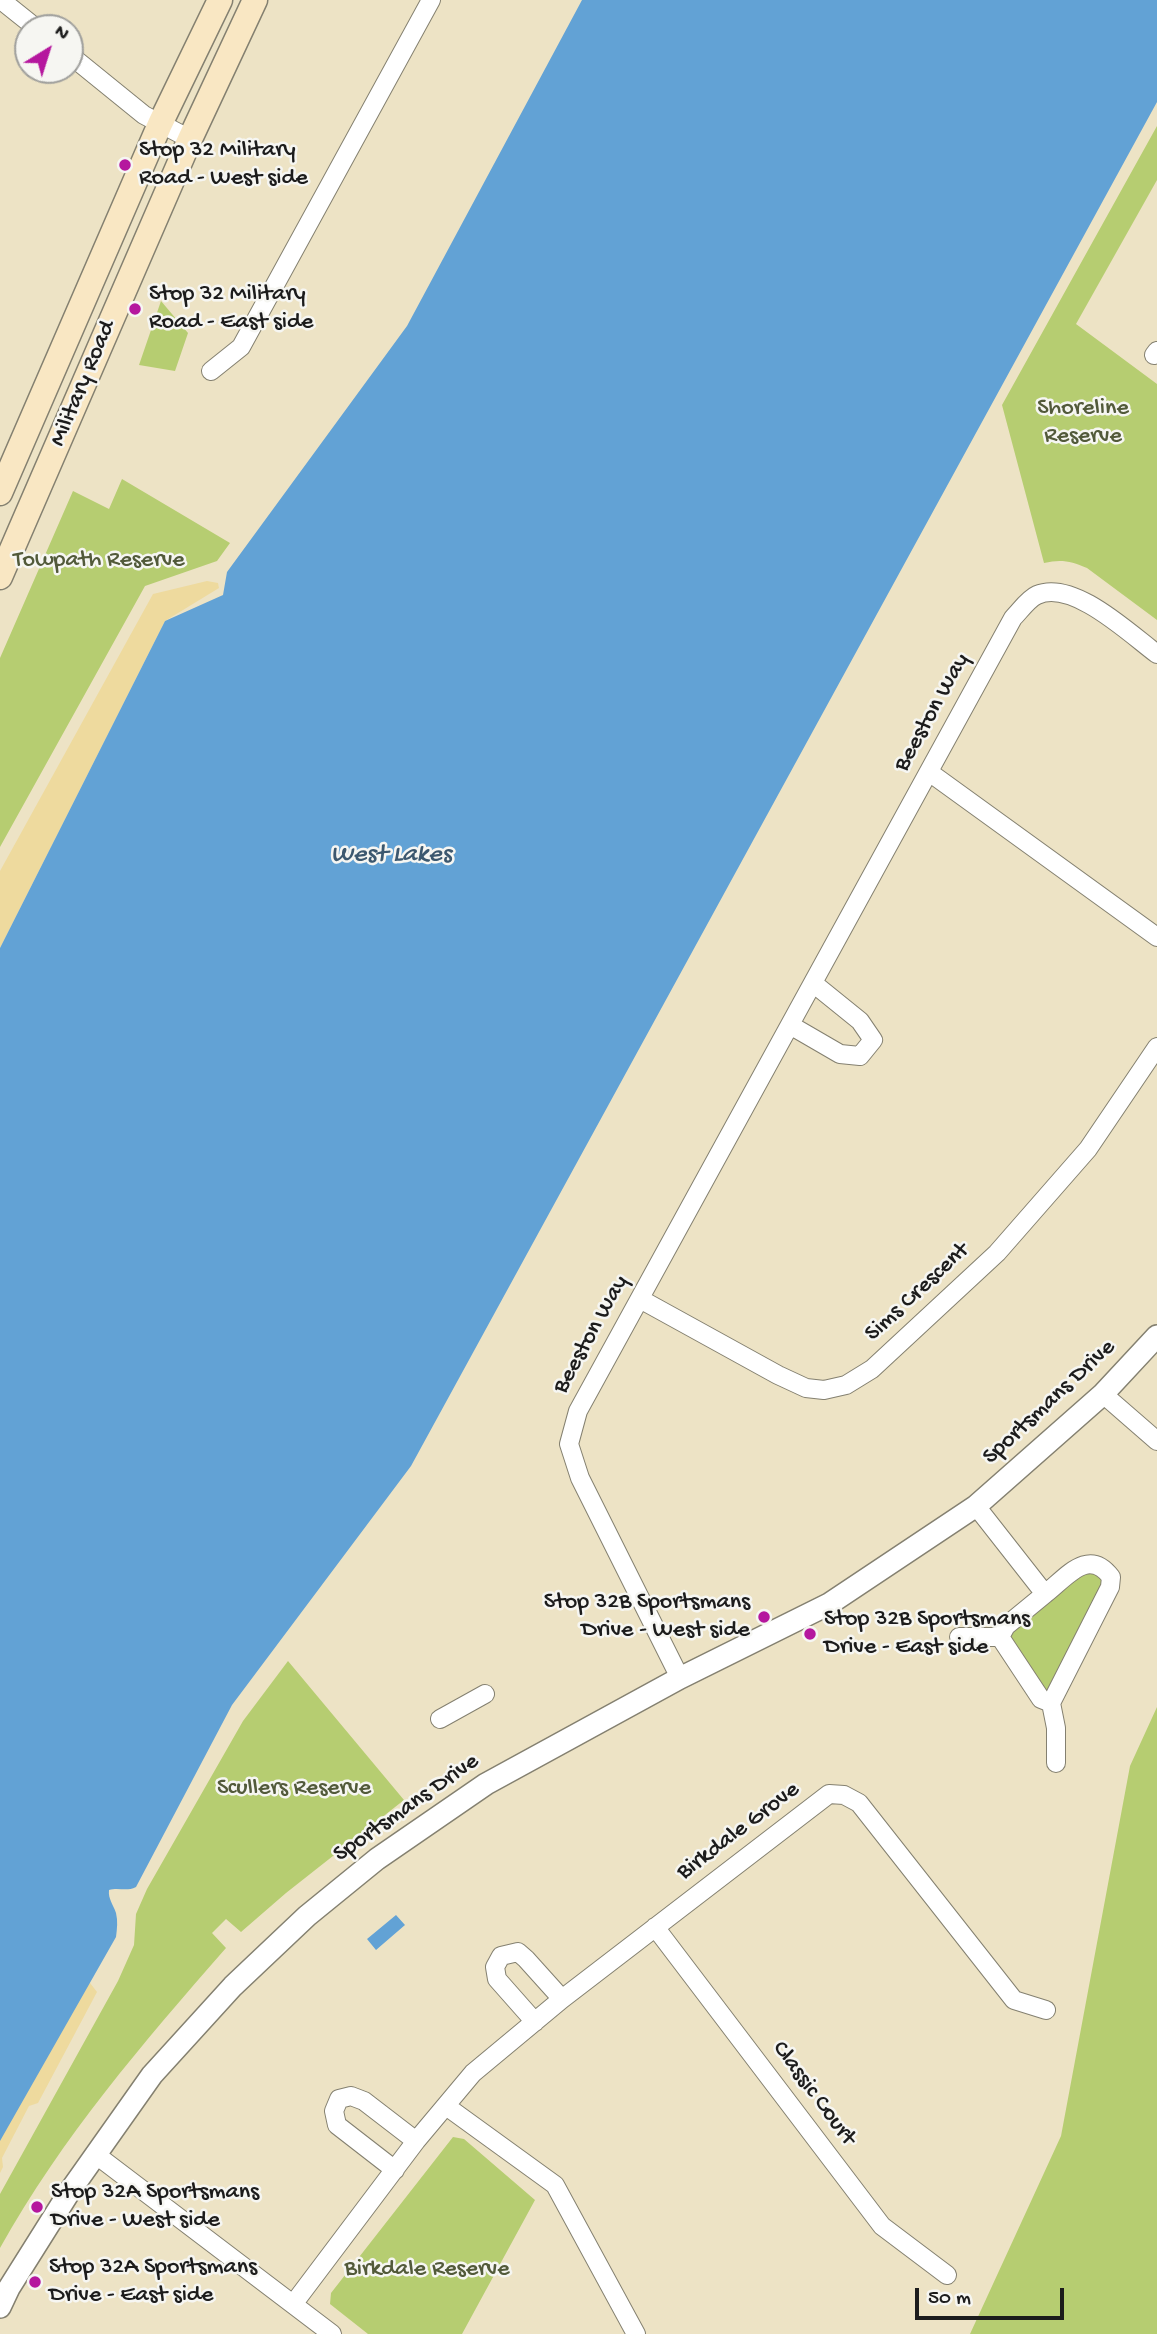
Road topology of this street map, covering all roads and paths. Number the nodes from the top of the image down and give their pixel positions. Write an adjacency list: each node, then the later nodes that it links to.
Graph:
1 (1, 0): 5 (street)
2 (220, 0): 7 (main road, Military Road)
3 (255, 0): 8 (main road, Military Road)
4 (431, 0): 9 (street)
5 (18, 14)
6 (84, 66): 7 (street)
7 (160, 124): 8 (street); 10 (main road, Military Road)
8 (190, 139): 11 (main road, Military Road)
9 (211, 371)
10 (0, 494)
11 (0, 577)
12 (1157, 654): 13 (street, Beeston Way)
13 (929, 772): 14 (street); 15 (street, Beeston Way)
14 (1157, 937)
15 (813, 983): 16 (street, Beeston Way); 16 (street)
16 (790, 1025): 18 (street, Beeston Way)
17 (1157, 1047): 18 (street, Sims Crescent)
18 (640, 1299): 26 (street, Beeston Way)
19 (1157, 1336): 20 (street, Sportsmans Drive)
20 (1103, 1394): 21 (street); 22 (street, Sportsmans Drive)
21 (1157, 1441)
22 (976, 1506): 23 (street); 26 (street, Sportsmans Drive)
23 (1045, 1594): 25 (street); 28 (street)
24 (960, 1637): 25 (street)
25 (1000, 1637): 28 (street)
26 (680, 1678): 37 (street, Sportsmans Drive)
27 (485, 1694): 29 (street)
28 (1051, 1703): 30 (street)
29 (440, 1719)
30 (1056, 1763)
31 (655, 1927): 32 (street, Birkdale Grove); 33 (street, Birkdale Grove); 39 (street, Classic Court)
32 (562, 1999): 34 (street, Birkdale Grove); 34 (street)
33 (1046, 2010)
34 (535, 2022): 35 (street, Birkdale Grove)
35 (446, 2106): 36 (street, Birkdale Grove); 43 (street)
36 (416, 2141): 38 (street, Birkdale Grove); 38 (street)
37 (95, 2154): 40 (street); 41 (street, Sportsmans Drive)
38 (395, 2170): 40 (street, Birkdale Grove)
39 (947, 2275)
40 (294, 2303): 42 (street)
41 (0, 2306)
42 (332, 2334)
43 (636, 2334)

